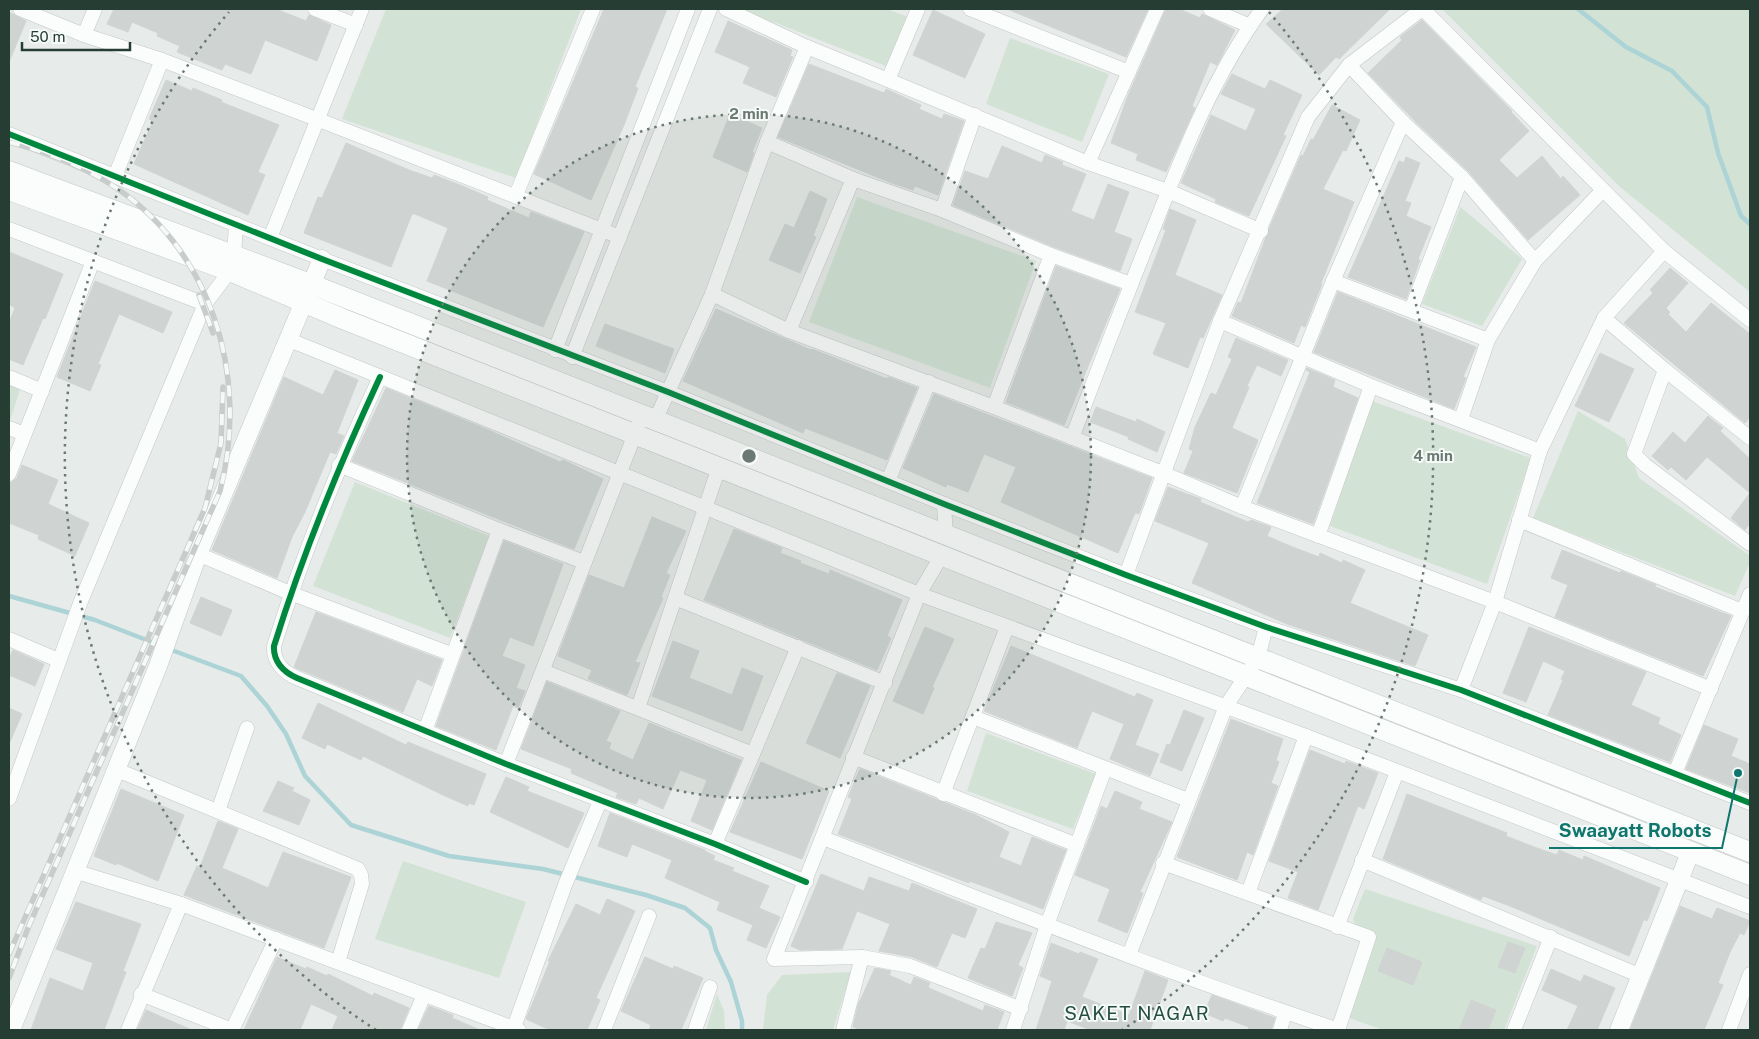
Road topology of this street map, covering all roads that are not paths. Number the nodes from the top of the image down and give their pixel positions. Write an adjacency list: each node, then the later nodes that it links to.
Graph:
1 (20, 9): 17 (street)
2 (95, 9): 17 (street)
3 (315, 9): 15 (street)
4 (362, 9): 15 (street)
5 (593, 9): 36 (street)
6 (688, 9): 40 (street)
7 (710, 9): 42 (street)
8 (726, 9): 18 (street)
9 (918, 9): 22 (street)
10 (970, 9): 21 (street)
11 (1158, 9): 21 (street)
12 (1210, 9): 16 (street)
13 (1262, 9): 16 (street)
14 (1422, 9): 20 (street); 34 (street)
15 (356, 25): 24 (street)
16 (1250, 26): 35 (street)
17 (84, 35): 19 (street)
18 (807, 47): 22 (street); 27 (street)
19 (162, 60): 24 (street); 30 (street)
20 (1349, 66): 25 (street); 41 (street)
21 (1129, 72): 28 (street)
22 (888, 80): 23 (street)
23 (975, 115): 28 (street); 37 (street)
24 (319, 120): 36 (street); 43 (street)
25 (1403, 122): 31 (street); 50 (street)
26 (9, 134): 30 (street)
27 (767, 142): 32 (street); 53 (street)
28 (1088, 163): 35 (street)
29 (9, 171): 49 (main road)
30 (115, 176): 38 (street)
31 (1462, 177): 48 (street); 55 (street)
32 (853, 179): 37 (street); 59 (street)
33 (9, 190): 49 (main road)
34 (1603, 190): 44 (street); 48 (street)
35 (1168, 191): 41 (street); 51 (street)
36 (516, 195): 40 (street)
37 (942, 210): 45 (street)
38 (236, 224): 43 (street); 49 (street)
39 (9, 229): 47 (street)
40 (602, 229): 42 (street); 62 (street)
41 (1260, 230): 58 (street)
42 (620, 237): 63 (street)
43 (270, 238): 46 (street)
44 (1664, 251): 56 (street); 57 (street)
45 (1051, 254): 51 (street); 72 (street)
46 (322, 259): 52 (street); 62 (street)
47 (93, 261): 54 (street); 70 (street)
48 (1535, 261): 61 (street)
49 (232, 264): 52 (main road); 54 (street)
50 (1333, 281): 55 (street); 64 (street)
51 (1131, 284): 77 (street)
52 (309, 293): 60 (street); 74 (main road)
53 (712, 294): 59 (street); 71 (street)
54 (205, 304): 109 (street)
55 (1411, 310): 61 (street)
56 (1604, 318): 65 (street); 79 (street)
57 (1750, 320)
58 (1220, 321): 64 (street); 84 (street)
59 (789, 331): 68 (street)
60 (287, 339): 67 (street); 94 (street)
61 (1488, 340): 73 (street)
62 (555, 350): 63 (street)
63 (572, 357): 71 (street)
64 (1303, 357): 69 (street); 88 (street)
65 (1664, 370): 78 (street); 92 (street)
66 (9, 377): 70 (street)
67 (380, 377): 80 (street); 82 (street)
68 (929, 382): 72 (street); 85 (street)
69 (1371, 386): 73 (street); 91 (street)
70 (42, 391): 76 (street)
71 (668, 392): 74 (street); 85 (street)
72 (994, 407): 77 (street)
73 (1461, 419): 79 (street)
74 (644, 423): 81 (main road); 82 (street); 93 (main road)
75 (9, 428): 76 (street)
76 (24, 434): 83 (street)
77 (1072, 438): 84 (street)
78 (1750, 438)
79 (1540, 451): 89 (street)
80 (339, 465): 90 (street); 97 (street)
81 (719, 467): 87 (street); 93 (main road)
82 (620, 472): 87 (street); 95 (street)
83 (9, 474)
84 (1165, 474): 88 (street); 96 (street)
85 (888, 481): 86 (street)
86 (944, 504): 93 (street); 96 (street)
87 (704, 506): 98 (street); 100 (street)
88 (1242, 507): 91 (street)
89 (1519, 520): 101 (street); 102 (street)
90 (498, 530): 95 (street); 107 (street)
91 (1318, 536): 101 (street)
92 (1750, 544)
93 (944, 545): 98 (street); 108 (main road); 111 (main road)
94 (198, 554): 97 (street); 125 (street)
95 (584, 562): 110 (street)
96 (1126, 575): 104 (street)
97 (290, 593): 107 (street); 119 (street)
98 (920, 594): 103 (street); 112 (street)
99 (1750, 594): 102 (street)
100 (675, 598): 106 (street); 116 (street)
101 (1495, 602): 113 (street); 114 (street)
102 (1742, 611): 113 (street)
103 (1007, 627): 115 (street); 117 (street)
104 (1266, 627): 108 (street); 114 (street)
105 (9, 640): 109 (street)
106 (798, 647): 112 (street); 121 (street)
107 (452, 654): 119 (street)
108 (1258, 658): 111 (street); 138 (main road)
109 (58, 660): 129 (street)
110 (543, 671): 116 (street); 123 (street)
111 (1245, 676): 115 (street); 137 (main road)
112 (885, 683): 122 (street)
113 (1712, 689): 127 (street)
114 (1461, 690): 127 (street)
115 (1226, 706): 120 (street); 130 (street)
116 (638, 708): 121 (street)
117 (973, 717): 124 (street); 128 (street)
118 (247, 728): 133 (street)
119 (425, 731): 123 (street)
120 (1306, 736): 126 (street); 145 (street)
121 (754, 754): 135 (street)
122 (853, 757): 128 (street); 134 (street)
123 (506, 764): 131 (street)
124 (1105, 769): 130 (street); 136 (street)
125 (117, 770): 133 (street); 141 (street)
126 (1397, 772): 139 (street); 143 (street)
127 (1675, 773): 132 (street)
128 (944, 794): 136 (street)
129 (9, 798)
130 (1188, 800): 140 (street)
131 (600, 801): 135 (street); 167 (street)
132 (1749, 804)
133 (218, 811): 155 (street)
134 (823, 838): 144 (street); 149 (street)
135 (715, 844): 144 (street)
136 (1077, 845): 149 (street)
137 (1690, 852): 142 (main road); 143 (street)
138 (1750, 852)
139 (1362, 860): 150 (street); 151 (street)
140 (1163, 863): 145 (street); 153 (street)
141 (74, 871): 146 (street); 163 (street)
142 (1750, 875)
143 (1678, 879): 147 (street); 157 (street)
144 (806, 882): 154 (street)
145 (1248, 894): 150 (street)
146 (181, 904): 152 (street); 159 (street)
147 (1750, 907)
148 (649, 916): 168 (street)
149 (1047, 925): 153 (street); 161 (street)
150 (1337, 927): 173 (street)
151 (1551, 937): 157 (street); 174 (street)
152 (276, 939): 155 (street); 165 (street)
153 (1129, 955): 162 (street)
154 (862, 957): 161 (street); 170 (street)
155 (338, 962): 160 (street)
156 (1750, 974): 176 (street)
157 (1641, 976): 175 (street)
158 (710, 987): 169 (street)
159 (141, 994): 164 (street); 165 (street)
160 (424, 995): 166 (street); 167 (street)
161 (1021, 1009): 171 (street)
162 (1285, 1013): 172 (street); 173 (street)
163 (11, 1030)
164 (128, 1030)
165 (232, 1030)
166 (409, 1030)
167 (515, 1030)
168 (604, 1030)
169 (695, 1030)
170 (843, 1030)
171 (1013, 1030)
172 (1280, 1030)
173 (1339, 1030)
174 (1514, 1030)
175 (1619, 1030)
176 (1729, 1030)

